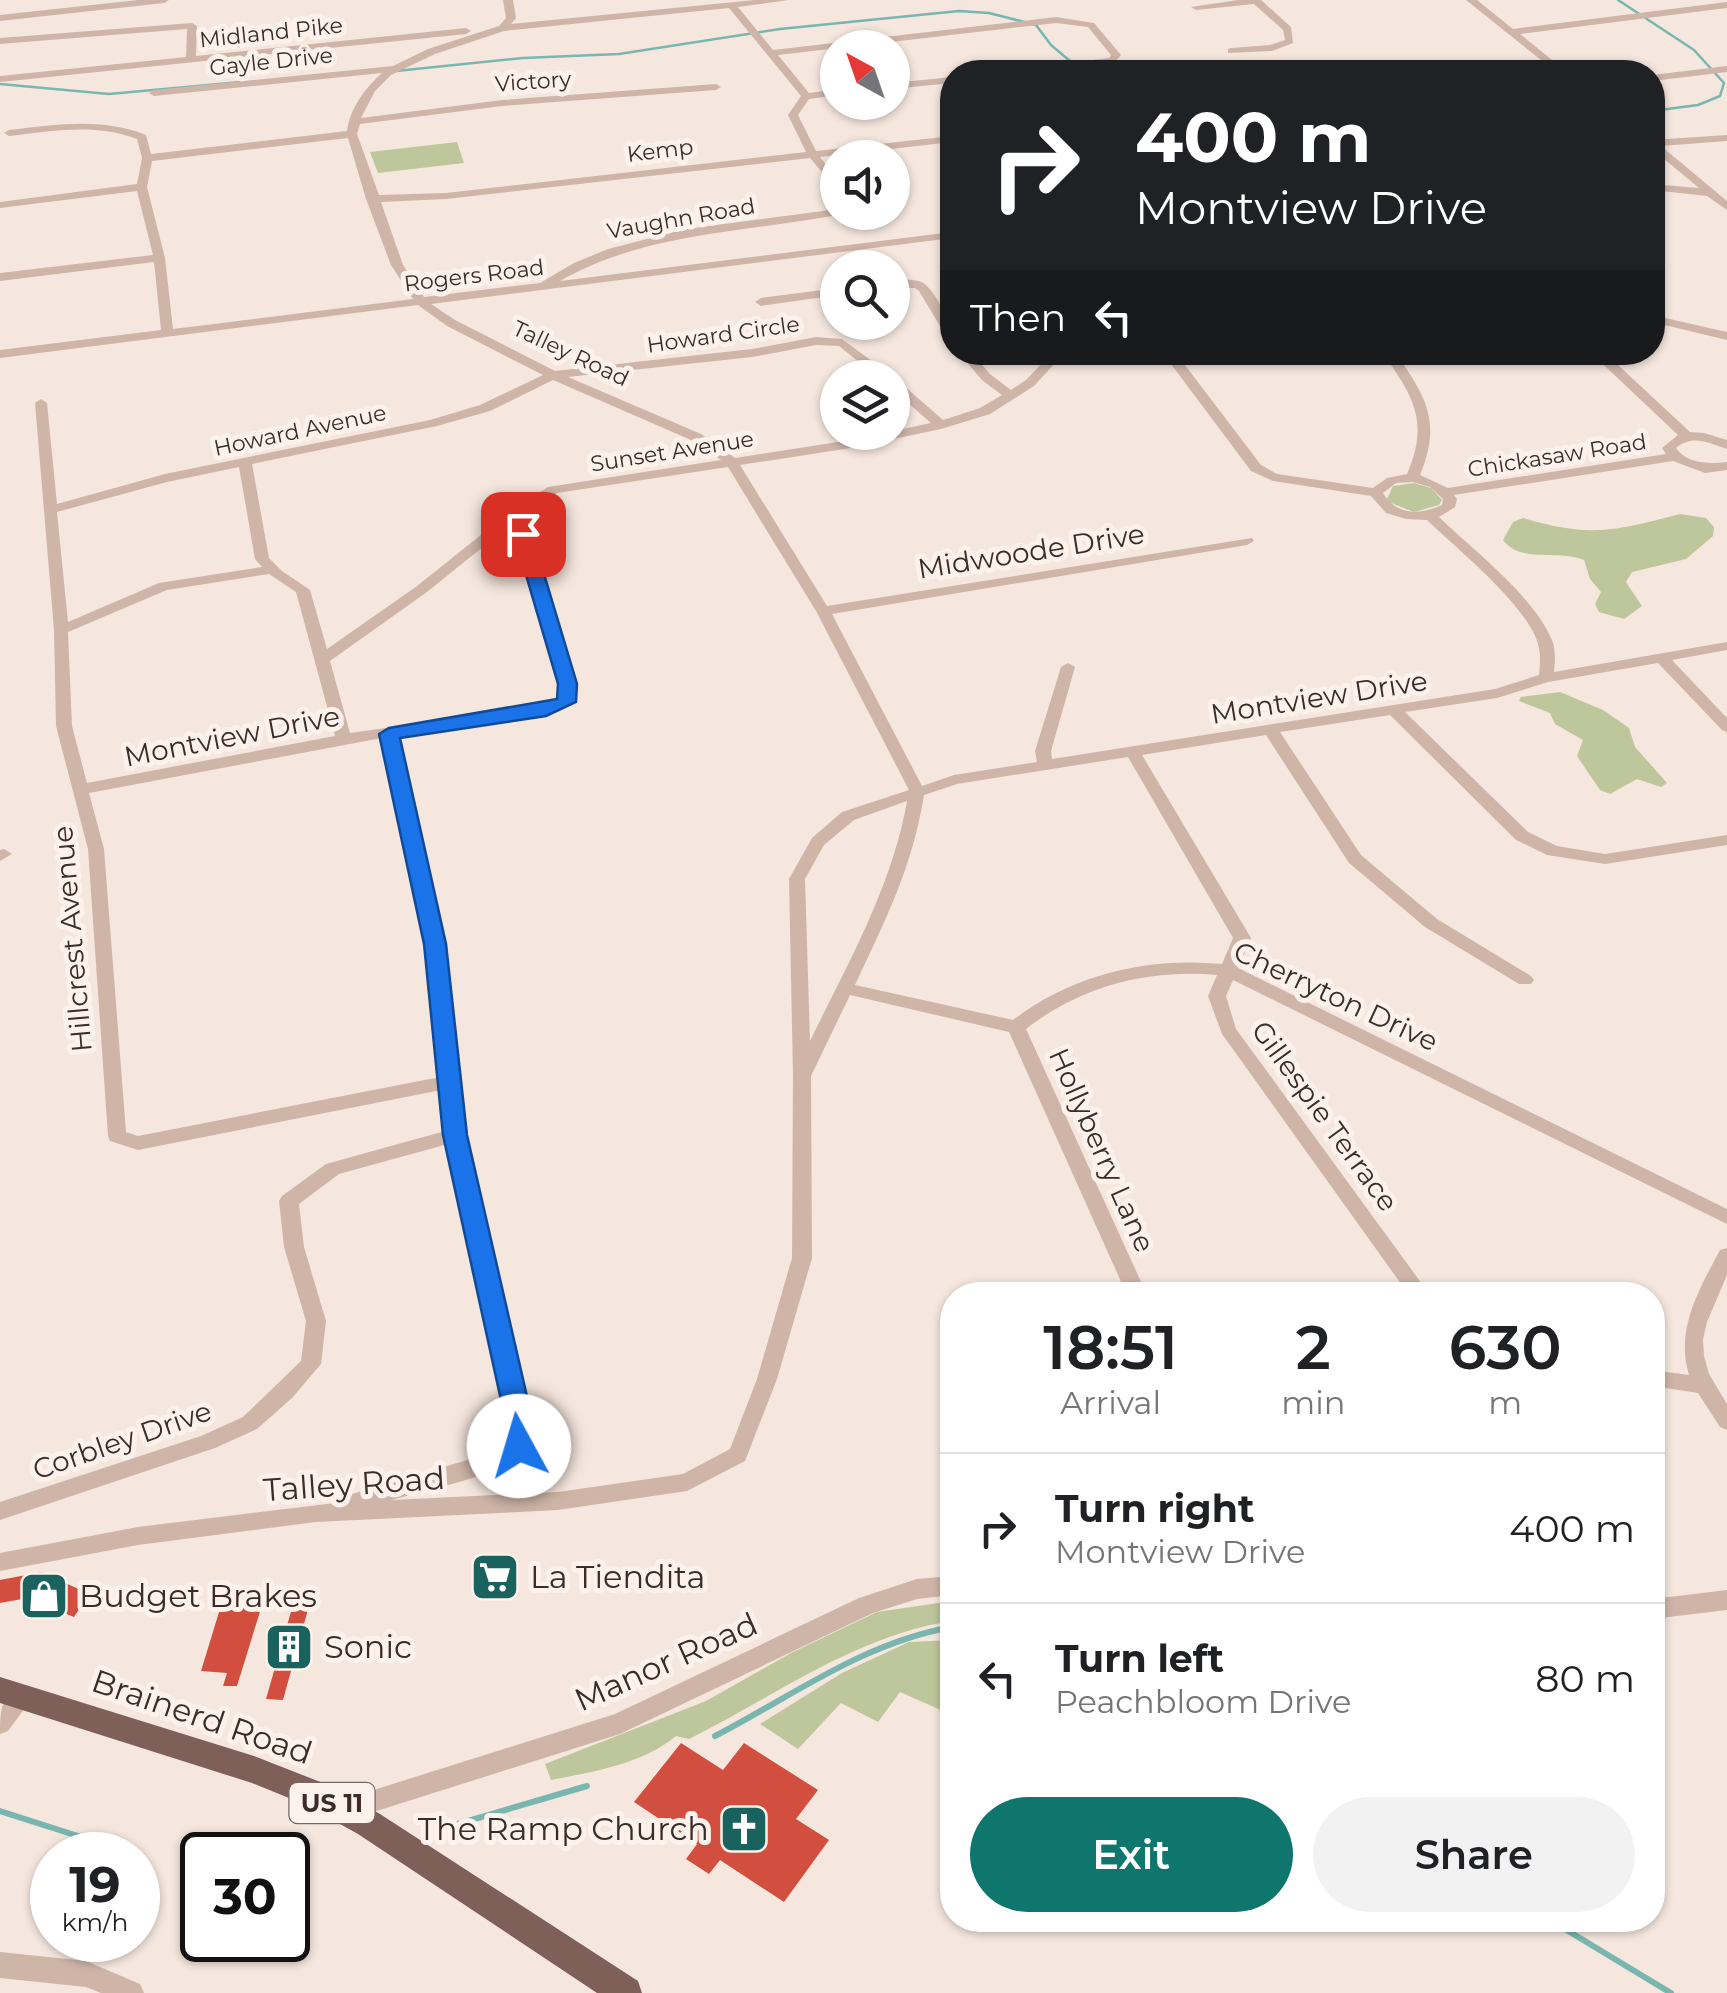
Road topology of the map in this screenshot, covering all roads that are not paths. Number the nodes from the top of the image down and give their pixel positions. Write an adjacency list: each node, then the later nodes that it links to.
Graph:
1 (43, 0): 11 (street)
2 (164, 0): 11 (street)
3 (508, 0): 13 (street)
4 (784, 0): 9 (street, Midland Pike)
5 (1256, 0): 10 (street); 16 (street)
6 (1470, 0): 14 (street)
7 (706, 3): 9 (street, Midland Pike); 13 (street, Midland Pike)
8 (1727, 5): 14 (street)
9 (732, 6): 17 (street)
10 (1196, 7)
11 (27, 15): 12 (street)
12 (0, 18)
13 (502, 28): 18 (street, Midland Pike); 21 (street)
14 (1511, 32): 20 (street)
15 (0, 41): 18 (street)
16 (1231, 50)
17 (773, 53): 19 (street); 30 (street)
18 (191, 60): 24 (street, Midland Pike)
19 (1114, 60)
20 (1547, 60)
21 (392, 69): 28 (street, Gayle Drive); 31 (street)
22 (1727, 69): 23 (street)
23 (1665, 76)
24 (0, 78)
25 (940, 81): 26 (street)
26 (910, 84)
27 (716, 88): 31 (street, Victory)
28 (154, 93)
29 (820, 94): 30 (street)
30 (806, 96): 36 (street)
31 (353, 128): 38 (street, Victory); 43 (street, Talley Road)
32 (8, 133): 38 (street)
33 (1727, 138): 35 (street)
34 (940, 139): 36 (street, Kemp)
35 (1665, 142)
36 (811, 152): 39 (street); 43 (street, Kemp)
37 (1665, 153): 42 (street)
38 (147, 158): 40 (street)
39 (820, 164)
40 (142, 187): 44 (street); 48 (street)
41 (1665, 188): 42 (street)
42 (1712, 193): 45 (street)
43 (372, 199): 53 (street, Talley Road)
44 (0, 205)
45 (1727, 207)
46 (820, 215): 51 (street, Vaughn Road)
47 (940, 237): 51 (street, Rogers Road)
48 (159, 258): 49 (street); 57 (street)
49 (0, 277)
50 (910, 284): 55 (street)
51 (540, 287): 53 (street, Rogers Road)
52 (820, 294): 54 (street)
53 (422, 302): 57 (street, Rogers Road); 66 (street, Talley Road)
54 (762, 302)
55 (940, 316)
56 (1665, 321): 58 (street)
57 (168, 332): 59 (street, Rogers Road)
58 (1727, 336)
59 (0, 354)
60 (864, 360): 66 (street, Howard Circle)
61 (975, 365): 67 (street)
62 (1048, 365): 67 (street, Sunset Avenue)
63 (1178, 365): 79 (street)
64 (1397, 365): 77 (street)
65 (1610, 365): 71 (street)
66 (553, 375): 74 (street, Howard Avenue); 75 (street, Talley Road)
67 (1010, 395): 70 (street, Sunset Avenue)
68 (910, 398): 70 (street, Howard Circle)
69 (41, 403): 80 (street, Hillcrest Avenue)
70 (941, 425): 75 (street, Sunset Avenue)
71 (1686, 436): 72 (street); 73 (street)
72 (1727, 445)
73 (1674, 457): 76 (street); 78 (street, Chickasaw Road)
74 (245, 461): 80 (street, Howard Avenue); 84 (street)
75 (730, 461): 81 (street, Sunset Avenue); 85 (street, Talley Road)
76 (1724, 470)
77 (1412, 478): 78 (street); 79 (street)
78 (1446, 492): 82 (street)
79 (1376, 493): 82 (street)
80 (50, 510): 86 (street, Hillcrest Avenue)
81 (521, 510): 88 (street, Sunset Avenue); 95 (street, Montview Drive)
82 (1430, 516): 91 (street)
83 (1247, 541): 85 (street, Midwoode Drive)
84 (272, 570): 86 (street); 88 (street)
85 (823, 611): 100 (street, Talley Road)
86 (61, 630): 99 (street, Hillcrest Avenue)
87 (1727, 646): 89 (street, Montview Drive)
88 (324, 658): 96 (street)
89 (1662, 658): 91 (street, Montview Drive); 93 (street)
90 (1068, 667): 98 (street)
91 (1546, 678): 92 (street, Montview Drive)
92 (1394, 710): 94 (street, Montview Drive); 101 (street)
93 (1727, 727)
94 (1271, 731): 97 (street, Montview Drive); 103 (street)
95 (389, 734): 96 (street, Montview Drive); 107 (street)
96 (344, 739): 99 (street, Montview Drive)
97 (1133, 752): 98 (street, Montview Drive); 102 (street, Gillespie Terrace)
98 (1046, 766): 100 (street, Montview Drive)
99 (83, 789): 107 (street, Hillcrest Avenue)
100 (917, 791): 104 (street, Talley Road); 106 (street, Talley Road)
101 (1727, 840)
102 (1228, 970): 105 (street, Cherryton Drive); 109 (street, Cherryton Drive); 112 (street, Gillespie Terrace)
103 (1525, 980)
104 (847, 989): 105 (street); 106 (street, Talley Road)
105 (1016, 1027): 111 (street, Hollyberry Lane)
106 (802, 1076): 117 (street, Talley Road)
107 (447, 1082): 108 (street)
108 (455, 1135): 116 (street, Corbley Drive); 117 (street)
109 (1727, 1218)
110 (1727, 1254): 114 (street)
111 (1131, 1282)
112 (1411, 1282)
113 (1665, 1380): 114 (street)
114 (1701, 1385): 115 (street)
115 (1727, 1421)
116 (0, 1511)
117 (316, 1514): 118 (street, Talley Road)
118 (0, 1562)
119 (940, 1587): 124 (street, Manor Road)
120 (1727, 1600): 121 (street)
121 (1665, 1607)
122 (10, 1694): 123 (street); 124 (main road, Brainerd Road / US 11)
123 (0, 1723)
124 (345, 1810): 127 (main road, Brainerd Road / US 11)
125 (0, 1966): 126 (street)
126 (131, 1993)
127 (626, 1993)

